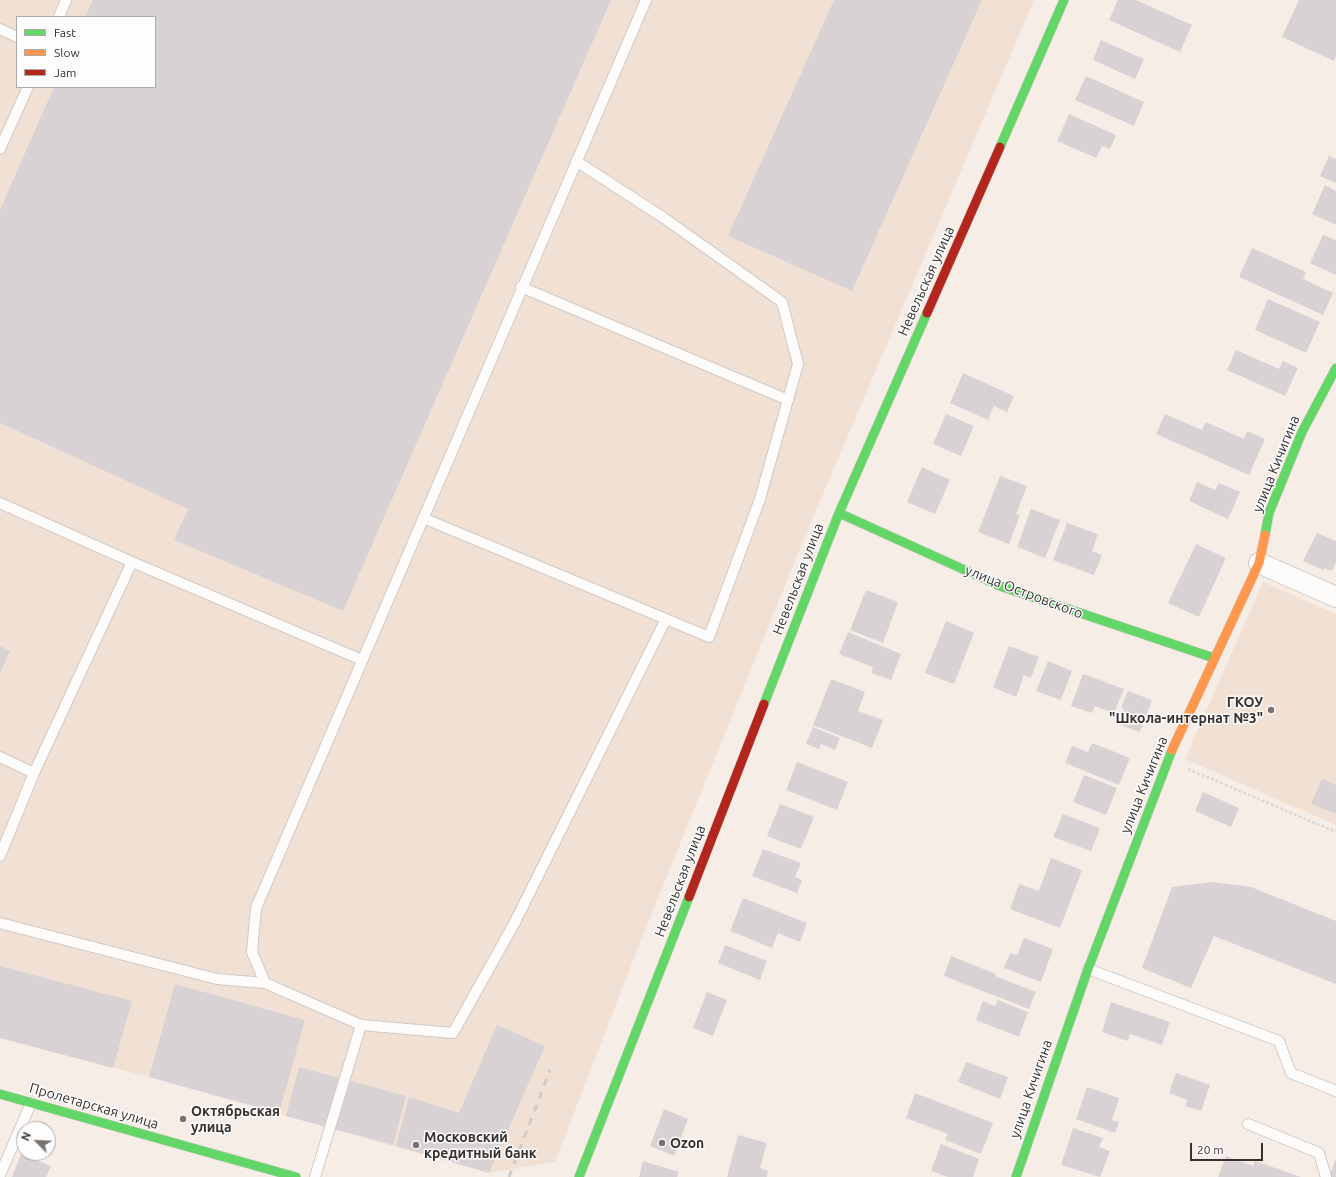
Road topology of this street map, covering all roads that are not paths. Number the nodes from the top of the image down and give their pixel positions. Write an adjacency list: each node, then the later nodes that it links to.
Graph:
1 (66, 0): 4 (lane)
2 (646, 0): 9 (lane)
3 (1064, 0): 14 (street, Невельская улица)
4 (59, 16)
5 (0, 29): 6 (lane)
6 (16, 37)
7 (28, 88): 8 (lane)
8 (0, 148)
9 (576, 161): 10 (lane); 12 (lane)
10 (521, 287): 12 (lane); 15 (lane)
11 (1336, 368): 17 (street, улица Кичигина)
12 (788, 400): 19 (lane)
13 (0, 503): 16 (lane)
14 (839, 513): 20 (street, улица Островского); 37 (street, Невельская улица)
15 (423, 518): 19 (lane); 21 (lane)
16 (132, 562): 21 (lane); 24 (lane)
17 (1260, 563): 18 (street); 20 (street, улица Кичигина)
18 (1336, 597)
19 (666, 619): 29 (lane)
20 (1214, 658): 22 (lane); 27 (street, улица Кичигина)
21 (362, 660): 28 (lane)
22 (1229, 661)
23 (0, 757): 24 (lane)
24 (34, 773): 25 (lane)
25 (0, 856)
26 (0, 924): 28 (lane)
27 (1088, 969): 30 (lane); 38 (street, улица Кичигина)
28 (264, 983): 29 (lane)
29 (362, 1025): 36 (lane)
30 (1336, 1091)
31 (0, 1094): 32 (street, Пролетарская улица)
32 (31, 1103): 34 (lane); 35 (street, Пролетарская улица)
33 (1248, 1124): 39 (lane)
34 (0, 1175)
35 (296, 1177)
36 (315, 1177)
37 (579, 1177)
38 (1016, 1177)
39 (1326, 1177)

